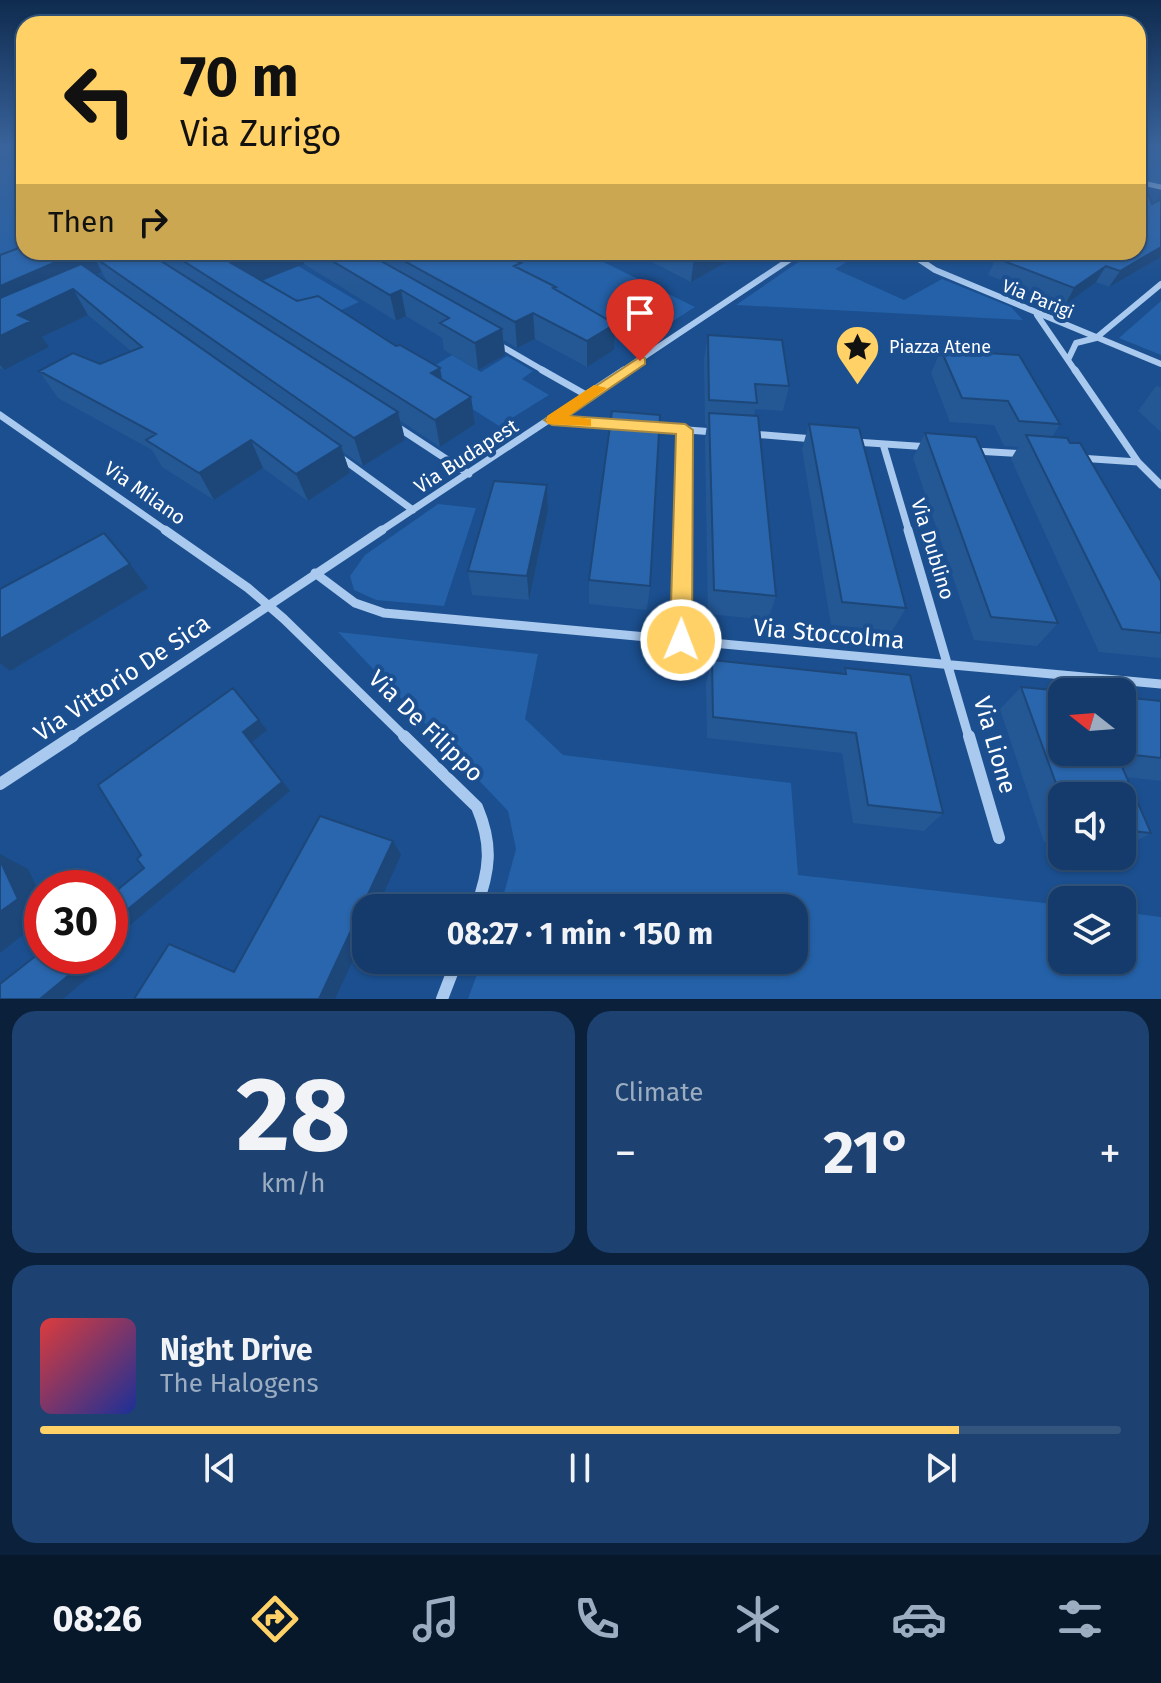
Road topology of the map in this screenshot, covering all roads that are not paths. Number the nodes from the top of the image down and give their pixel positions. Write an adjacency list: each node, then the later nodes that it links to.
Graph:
1 (789, 260): 9 (street, Via Budapest)
2 (920, 260): 4 (street, Via Parigi)
3 (1161, 284): 5 (street)
4 (1036, 315): 5 (street, Via Parigi); 7 (street)
5 (1096, 338): 7 (street); 8 (street, Via Parigi)
6 (494, 342): 9 (street)
7 (1068, 360): 26 (street)
8 (1161, 364)
9 (588, 396): 11 (street, Via Budapest)
10 (0, 415): 31 (street, Via Milano)
11 (552, 420): 13 (street); 27 (street, Via Budapest)
12 (388, 421): 27 (street)
13 (626, 425)
14 (641, 426): 15 (street)
15 (685, 430): 16 (street); 32 (street)
16 (730, 433)
17 (746, 434): 18 (street)
18 (822, 439)
19 (837, 441): 20 (street)
20 (883, 444): 21 (street); 33 (street, Via Dublino)
21 (944, 448)
22 (959, 449): 24 (street)
23 (337, 455): 29 (street)
24 (1036, 455)
25 (1066, 457): 26 (street)
26 (1138, 462): 28 (street)
27 (469, 474): 29 (street, Via Budapest)
28 (1161, 485)
29 (413, 510): 30 (street, Via Budapest)
30 (315, 573): 31 (street, Via Budapest); 32 (street, Via Stoccolma)
31 (267, 604): 35 (street, Via Vittorio De Sica); 37 (street, Via De Filippo)
32 (681, 640): 33 (street, Via Stoccolma)
33 (948, 665): 34 (street, Via Stoccolma); 36 (street, Via Lione)
34 (1161, 684)
35 (0, 784)
36 (999, 838)
37 (481, 894)
38 (452, 974): 39 (street)
39 (442, 999)

